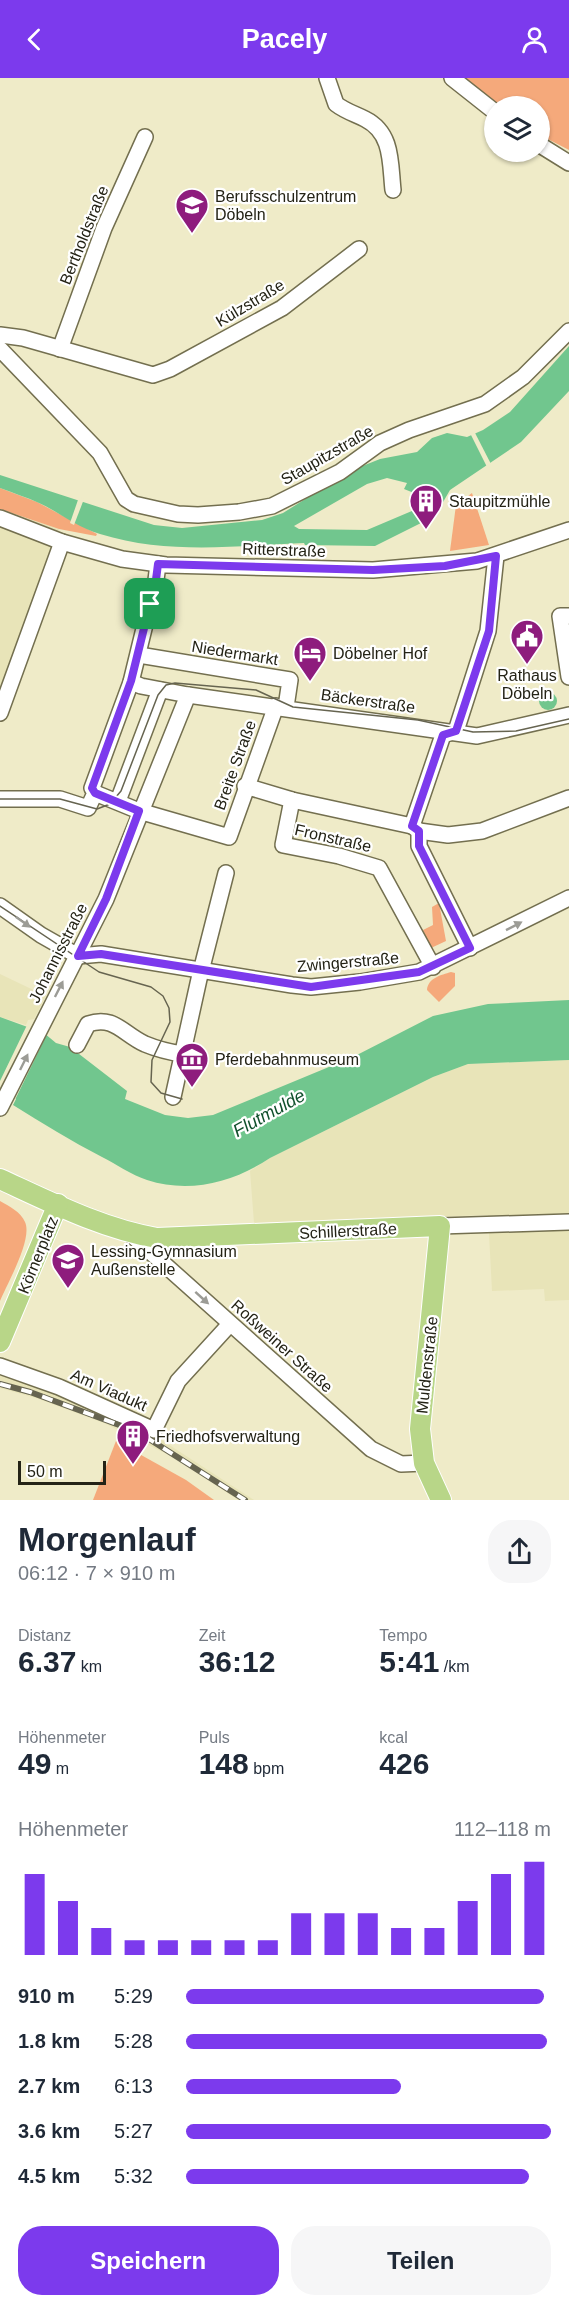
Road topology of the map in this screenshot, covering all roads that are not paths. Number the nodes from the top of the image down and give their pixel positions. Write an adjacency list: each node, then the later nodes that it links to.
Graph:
1 (327, 78): 7 (street)
2 (452, 78): 3 (street)
3 (484, 103)
4 (145, 137): 12 (street, Bertholdstraße)
5 (550, 151): 6 (street)
6 (569, 163)
7 (393, 190)
8 (359, 249): 12 (street, Külzstraße)
9 (569, 331): 11 (street, Staupitzstraße)
10 (0, 335): 12 (street)
11 (0, 349)
12 (60, 349)
13 (0, 518): 15 (street, Ritterstraße)
14 (569, 530): 16 (street, Ritterstraße)
15 (62, 542): 17 (street, Ritterstraße); 25 (street)
16 (496, 556): 17 (street, Ritterstraße); 27 (street)
17 (158, 564): 19 (street)
18 (565, 616): 20 (street)
19 (139, 655): 21 (street); 24 (street, Niedermarkt)
20 (568, 676)
21 (131, 681): 22 (street); 29 (street)
22 (160, 690): 23 (street); 33 (street)
23 (188, 694): 24 (street); 34 (street)
24 (281, 707): 27 (street, Bäckerstraße); 28 (street, Breite Straße)
25 (0, 713)
26 (569, 715): 27 (street, Bäckerstraße)
27 (456, 731): 35 (street)
28 (245, 786): 32 (street, Fronstraße); 34 (street, Breite Straße)
29 (95, 793): 31 (street); 33 (street)
30 (569, 798): 35 (street, Fronstraße)
31 (0, 799)
32 (292, 800): 35 (street, Fronstraße); 41 (street, Fronstraße)
33 (118, 801): 34 (street)
34 (139, 811): 40 (street, Johannisstraße)
35 (415, 828): 39 (street)
36 (226, 873): 42 (street)
37 (569, 898): 39 (street, Zwingerstraße, one-way to 37)
38 (0, 906): 40 (street, one-way to 40)
39 (470, 948): 41 (street, Zwingerstraße)
40 (78, 956): 42 (street, Zwingerstraße); 46 (street, Johannisstraße, one-way to 40)
41 (433, 967): 42 (street, Zwingerstraße)
42 (202, 969): 44 (street)
43 (77, 1046): 44 (street)
44 (182, 1054): 45 (street)
45 (173, 1097)
46 (2, 1104)
47 (0, 1179): 48 (main road, Körnerplatz)
48 (58, 1204): 51 (main road, Körnerplatz); 53 (main road, Körnerplatz)
49 (569, 1222): 50 (street, Schillerstraße)
50 (440, 1226): 51 (main road, Schillerstraße); 55 (main road, Muldenstraße)
51 (127, 1232): 52 (street, Roßweiner Straße, one-way to 52)
52 (230, 1323): 54 (street, Am Viadukt); 55 (street, Roßweiner Straße)
53 (1, 1336)
54 (0, 1366)
55 (424, 1463): 56 (main road, Muldenstraße)
56 (441, 1500)

